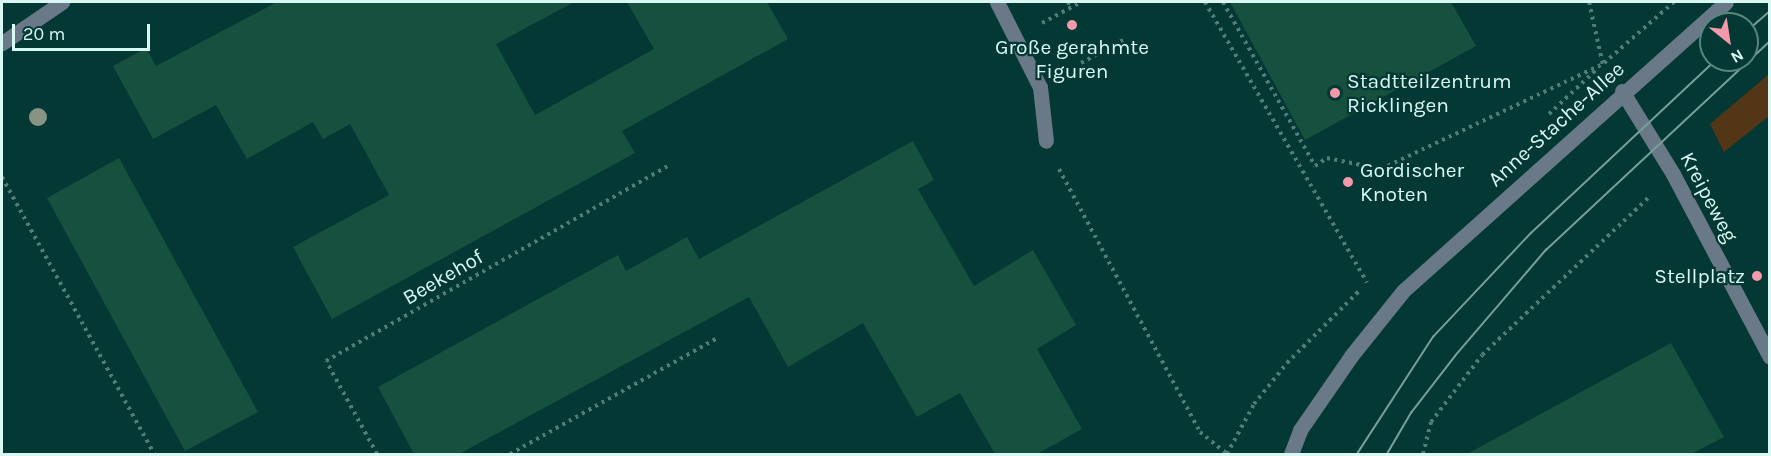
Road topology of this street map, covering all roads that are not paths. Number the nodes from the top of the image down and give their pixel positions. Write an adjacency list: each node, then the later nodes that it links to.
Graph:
1 (62, 2): 4 (street)
2 (998, 2): 6 (street)
3 (1726, 2): 5 (street, Anne-Stache-Allee)
4 (2, 43)
5 (1622, 92): 7 (street, Kreipeweg); 8 (street, Anne-Stache-Allee)
6 (1046, 141)
7 (1770, 357)
8 (1291, 454)

